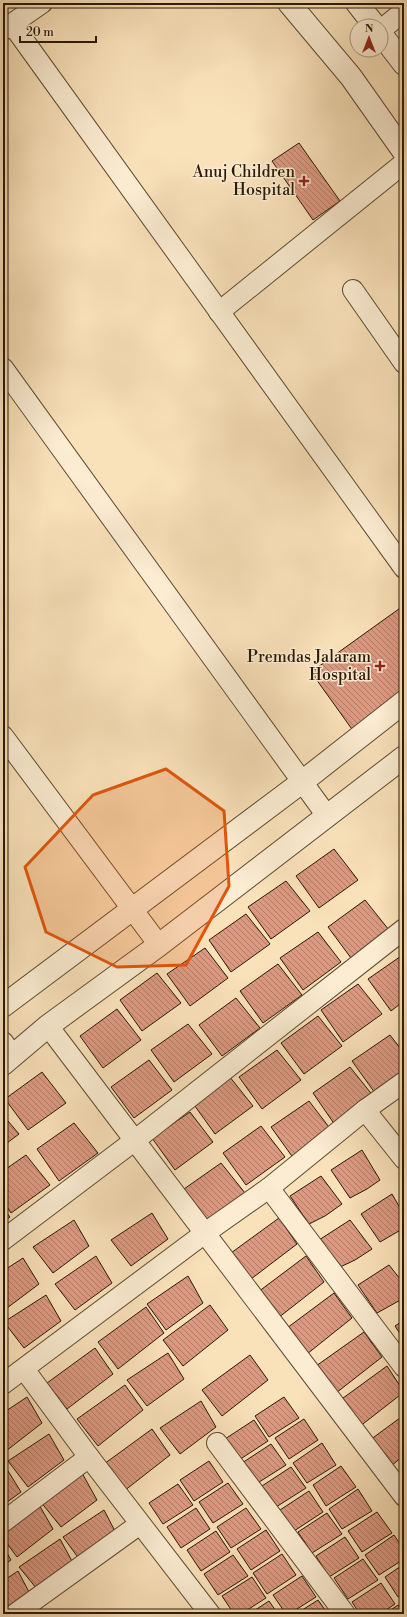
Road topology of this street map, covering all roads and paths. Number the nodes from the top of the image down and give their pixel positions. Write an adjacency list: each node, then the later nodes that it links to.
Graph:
1 (42, 3): 7 (street)
2 (289, 3): 10 (street)
3 (357, 3): 5 (street)
4 (404, 11): 6 (street)
5 (369, 18)
6 (389, 23)
7 (7, 27): 13 (street)
8 (389, 44): 9 (street)
9 (404, 64)
10 (404, 152)
11 (404, 163): 13 (street)
12 (353, 290): 14 (street)
13 (219, 312): 16 (street)
14 (404, 363)
15 (3, 368): 20 (street)
16 (404, 568)
17 (404, 702): 20 (street)
18 (3, 736): 22 (street)
19 (404, 757): 21 (street)
20 (302, 782): 21 (street); 22 (street)
21 (327, 816): 24 (street)
22 (132, 909): 24 (street); 25 (street)
23 (404, 929): 30 (street)
24 (159, 945): 26 (street)
25 (3, 1006)
26 (48, 1026): 27 (street); 30 (street)
27 (6, 1054)
28 (404, 1082): 29 (street)
29 (365, 1110): 31 (street); 32 (street)
30 (134, 1141): 33 (street); 34 (street)
31 (404, 1159)
32 (269, 1188): 33 (street); 35 (street)
33 (205, 1233): 36 (street); 40 (street)
34 (3, 1240)
35 (404, 1368)
36 (24, 1369): 37 (street); 39 (street)
37 (3, 1384)
38 (217, 1443): 45 (street)
39 (89, 1457): 41 (street); 42 (street)
40 (404, 1496)
41 (3, 1522)
42 (140, 1524): 43 (street); 44 (street)
43 (15, 1614)
44 (210, 1614)
45 (345, 1614)

